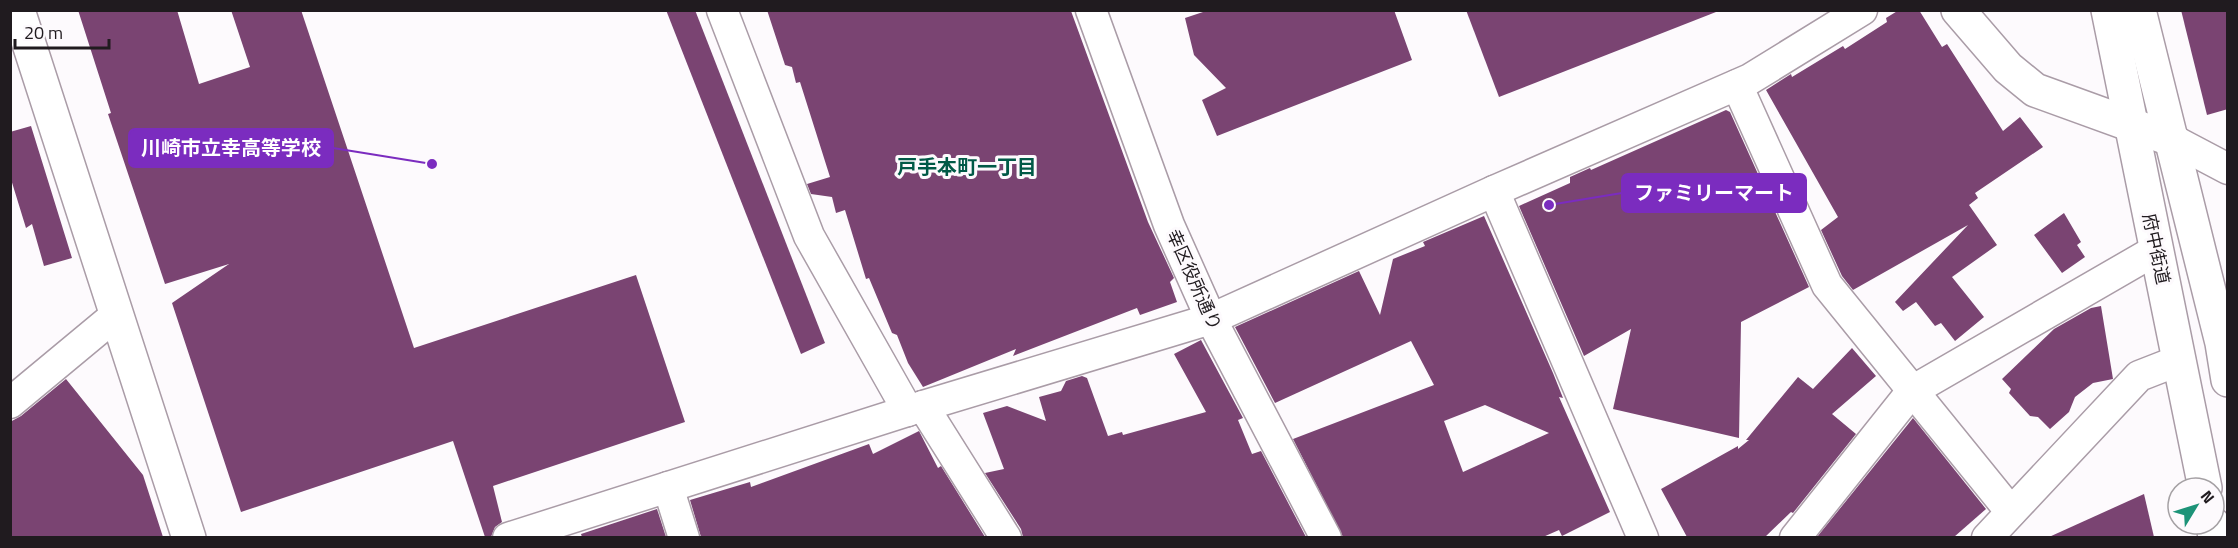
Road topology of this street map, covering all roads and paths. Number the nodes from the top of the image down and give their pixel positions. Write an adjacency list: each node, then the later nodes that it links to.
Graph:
1 (18, 10): 14 (main road)
2 (722, 10): 20 (street)
3 (1091, 10): 15 (street, 幸区役所通り)
4 (1862, 10): 8 (street)
5 (1958, 10): 9 (main road)
6 (2108, 10): 9 (main road, 府中街道)
7 (2139, 10): 10 (main road)
8 (1737, 85): 12 (street); 18 (street)
9 (2131, 126): 10 (main road); 13 (main road, 府中街道)
10 (2173, 140): 11 (street); 17 (main road)
11 (2228, 169)
12 (1494, 191): 15 (street); 29 (street)
13 (2156, 250): 16 (main road, 府中街道); 18 (street)
14 (116, 315): 19 (street); 24 (main road)
15 (1211, 319): 20 (street); 28 (street, 幸区役所通り)
16 (2180, 360): 21 (main road, 府中街道); 23 (street)
17 (2227, 379)
18 (1912, 391): 23 (street); 30 (street)
19 (10, 403)
20 (916, 409): 22 (street); 27 (street)
21 (2203, 476)
22 (668, 487): 25 (street); 26 (street)
23 (2011, 512): 31 (street)
24 (189, 537)
25 (508, 537)
26 (684, 537)
27 (1006, 537)
28 (1326, 537)
29 (1643, 537)
30 (1794, 537)
31 (1988, 537)

